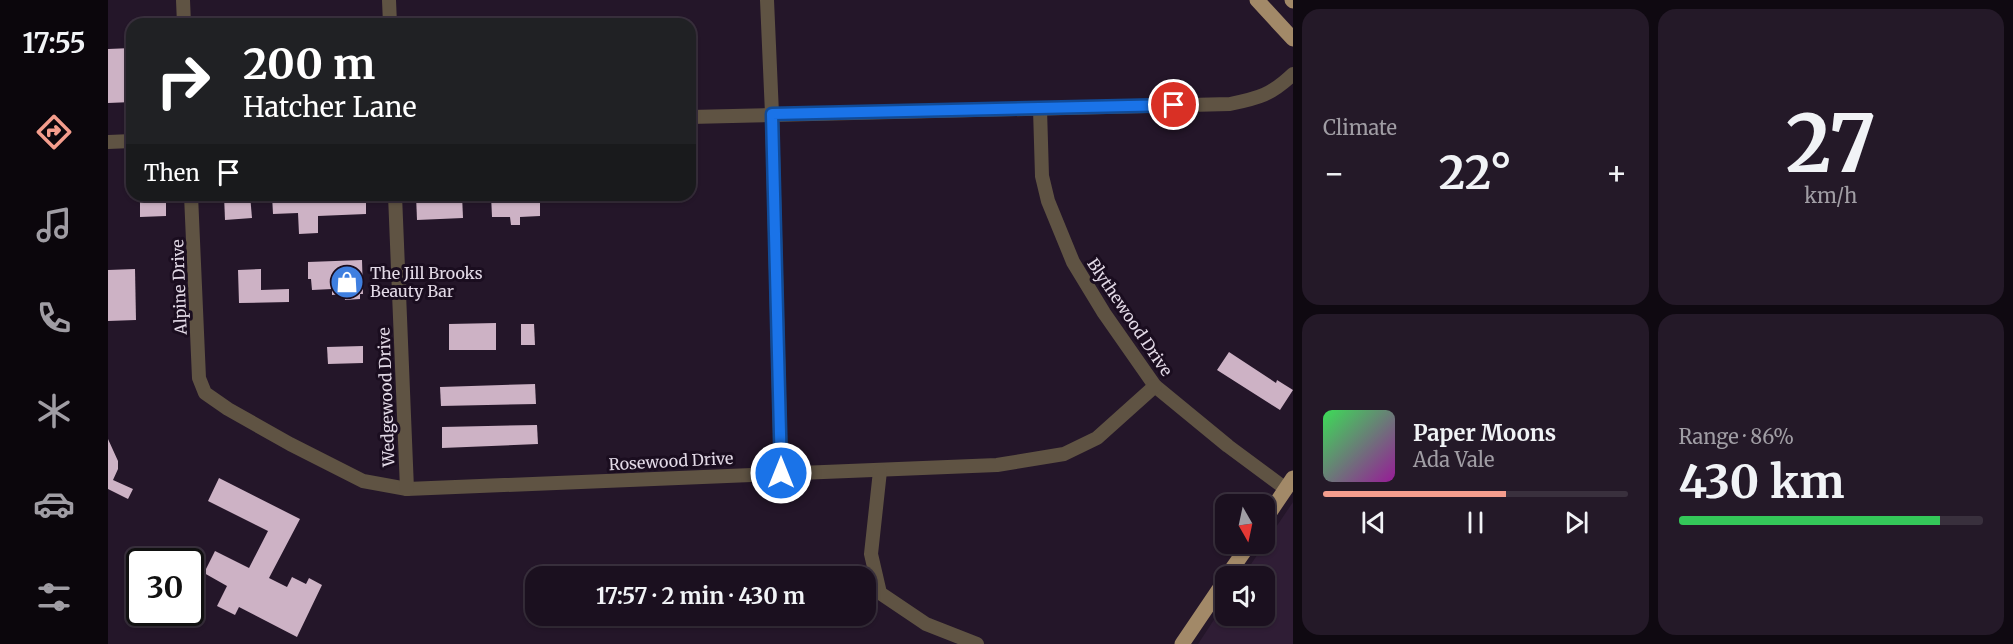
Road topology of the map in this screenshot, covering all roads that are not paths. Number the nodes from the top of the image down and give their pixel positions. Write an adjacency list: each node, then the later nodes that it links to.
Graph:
1 (183, 0): 5 (street)
2 (389, 0): 6 (street)
3 (767, 0): 10 (street)
4 (1257, 0): 7 (main road)
5 (184, 18)
6 (390, 18)
7 (1293, 39)
8 (1293, 74): 9 (street)
9 (1040, 109): 10 (street); 17 (street, Blythewood Drive)
10 (772, 114): 11 (street); 19 (street)
11 (696, 117)
12 (126, 141): 13 (street)
13 (108, 142)
14 (191, 201): 16 (street, Alpine Drive)
15 (395, 201): 21 (street, Wedgewood Drive)
16 (199, 378): 21 (street, Rosewood Drive)
17 (1155, 386): 18 (street, Rosewood Drive); 20 (street, Blythewood Drive)
18 (880, 471): 19 (street, Rosewood Drive); 24 (street)
19 (781, 473): 21 (street, Rosewood Drive)
20 (1289, 484): 22 (main road)
21 (407, 489)
22 (1275, 505)
23 (1215, 594): 25 (main road)
24 (977, 644)
25 (1182, 644)

